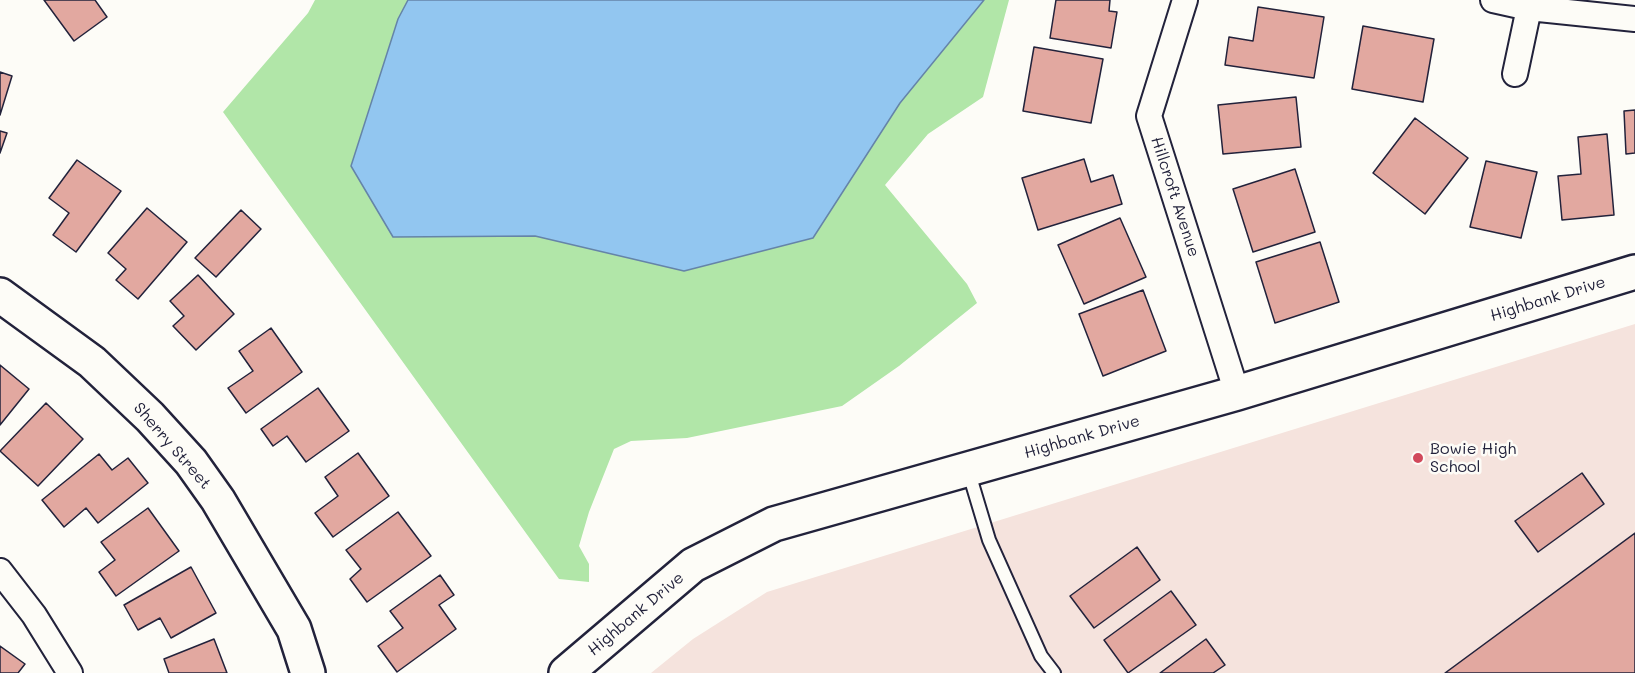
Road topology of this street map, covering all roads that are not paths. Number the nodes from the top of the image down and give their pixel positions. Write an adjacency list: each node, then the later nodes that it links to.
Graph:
1 (1185, 0): 8 (street, Hillcroft Avenue)
2 (1493, 0): 3 (street)
3 (1529, 8): 4 (street); 5 (street)
4 (1635, 19)
5 (1515, 74)
6 (1635, 272): 8 (street, Highbank Drive)
7 (0, 295): 12 (street, Sherry Street)
8 (1237, 393): 9 (street, Highbank Drive)
9 (968, 469): 13 (street, Highbank Drive); 14 (lane)
10 (0, 571): 11 (street)
11 (70, 673)
12 (308, 673)
13 (566, 673)
14 (1054, 673)

